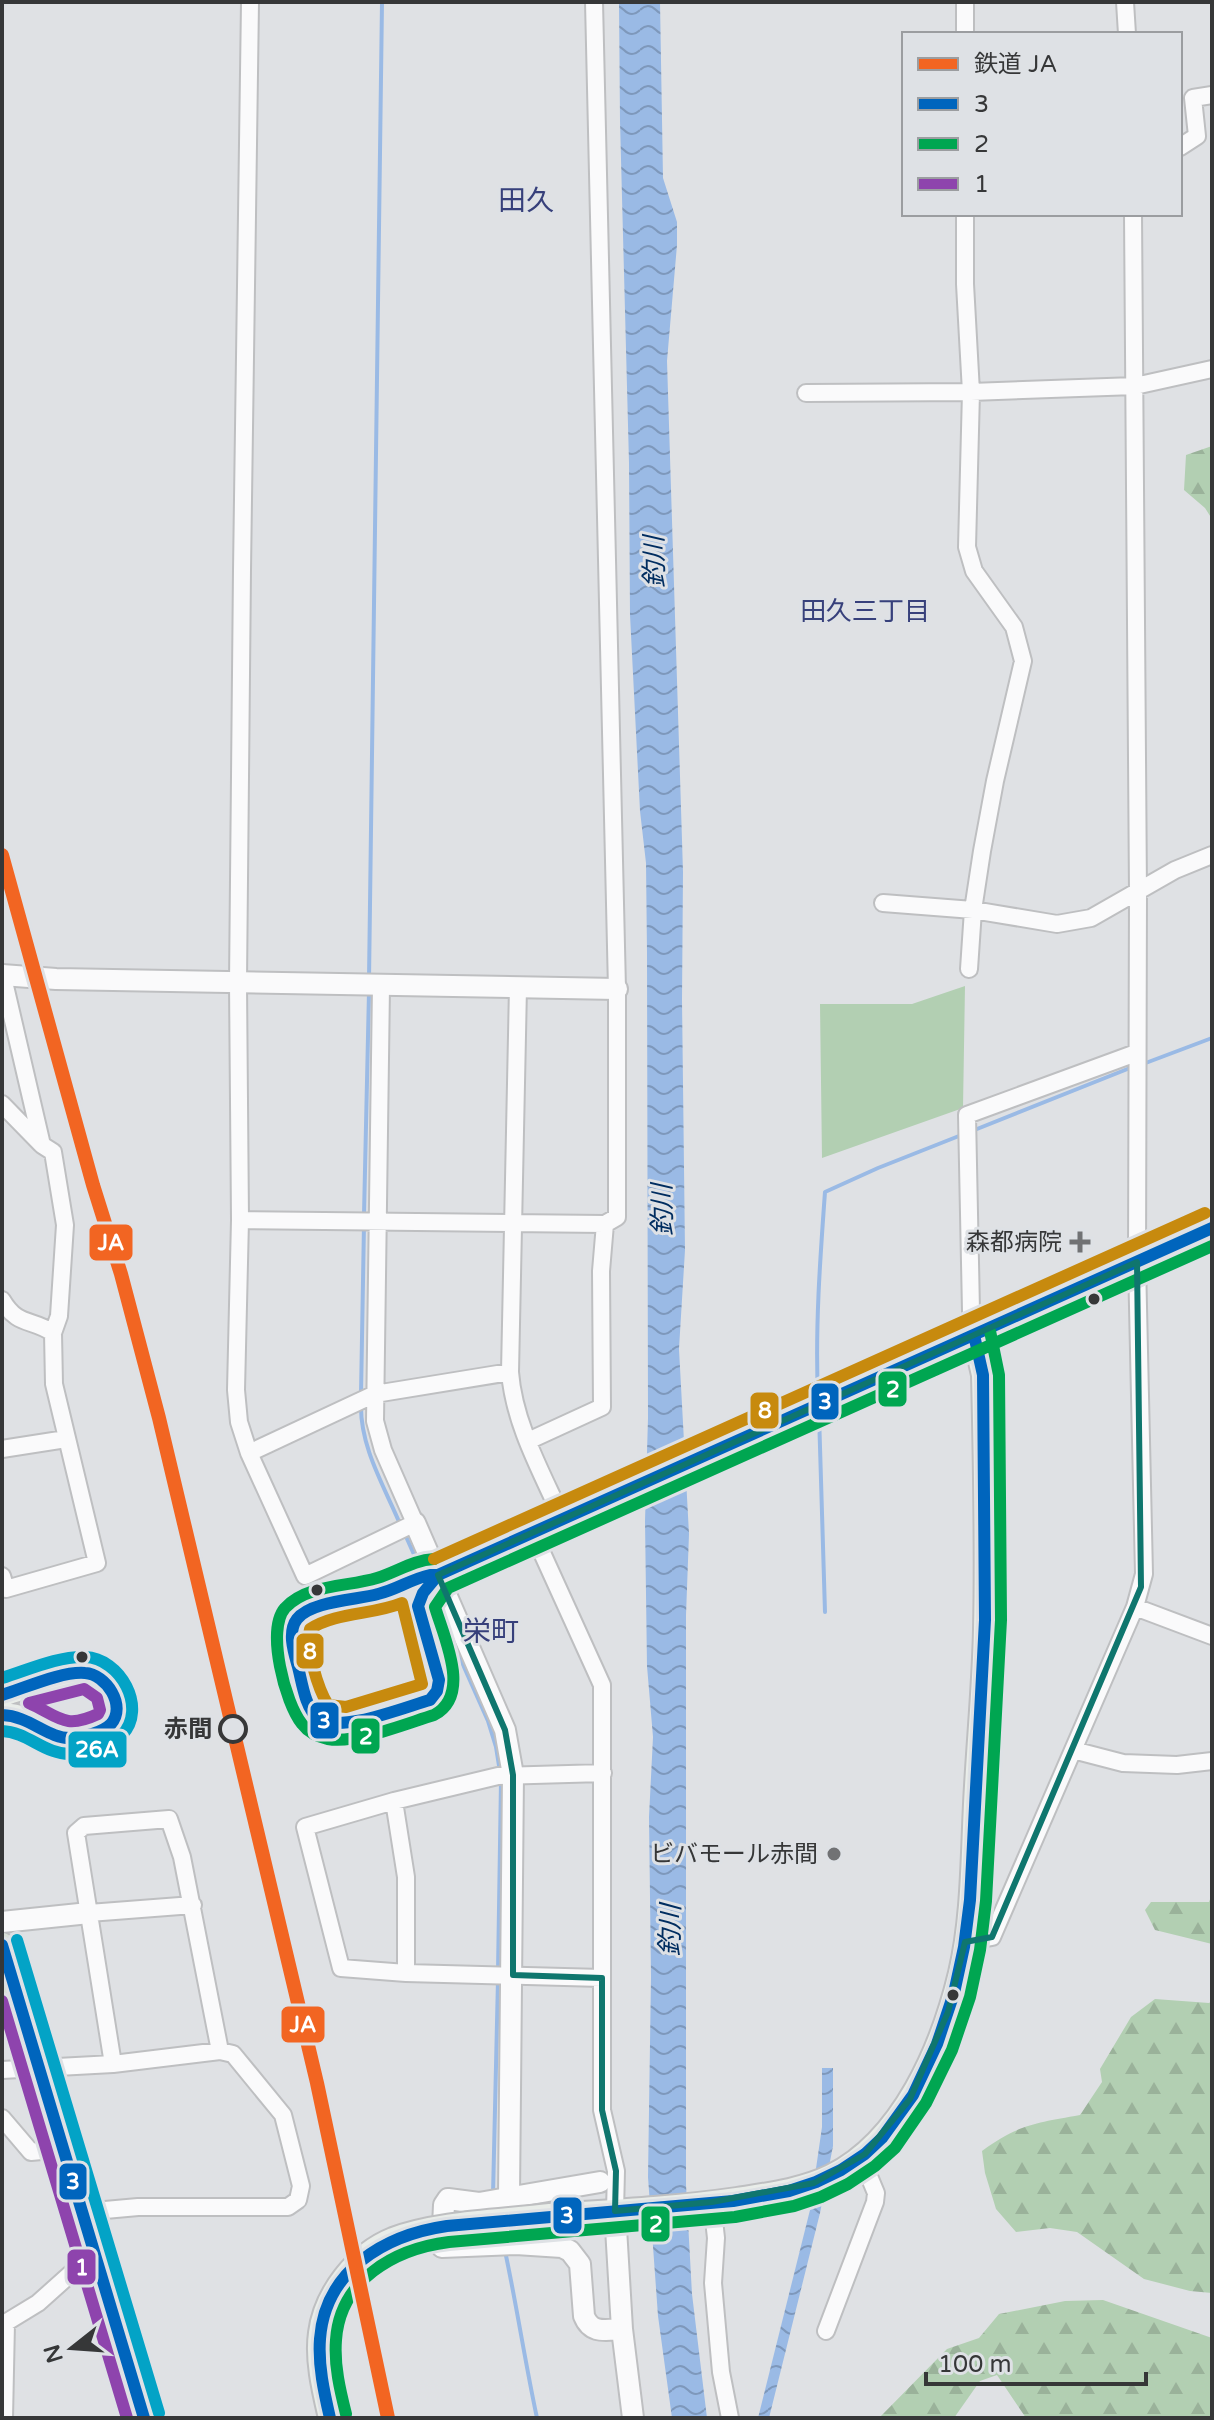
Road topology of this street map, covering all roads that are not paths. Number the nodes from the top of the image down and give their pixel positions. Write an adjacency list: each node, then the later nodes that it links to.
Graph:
1 (250, 2): 21 (street)
2 (594, 2): 24 (street)
3 (965, 2): 5 (street)
4 (1125, 2): 6 (street)
5 (965, 32)
6 (1127, 32)
7 (1212, 95): 8 (street)
8 (1182, 146)
9 (965, 216): 13 (street)
10 (1133, 216): 12 (street)
11 (1212, 369): 12 (street)
12 (1135, 386): 13 (street); 16 (street)
13 (971, 392): 14 (street); 18 (street)
14 (806, 393)
15 (1212, 855): 16 (street)
16 (1138, 893): 18 (street); 25 (street)
17 (883, 903): 18 (street)
18 (973, 910): 19 (street)
19 (969, 969)
20 (2, 974): 21 (street); 27 (street)
21 (238, 983): 22 (street); 28 (street)
22 (381, 986): 23 (street); 29 (street)
23 (518, 987): 24 (street); 30 (street)
24 (617, 989): 31 (street)
25 (1136, 1053): 33 (street); 36 (street)
26 (2, 1104): 27 (street)
27 (42, 1145): 35 (street)
28 (240, 1220): 29 (street); 42 (street)
29 (378, 1221): 30 (street); 38 (street)
30 (513, 1222): 31 (street); 37 (street)
31 (605, 1224): 40 (street)
32 (1212, 1228): 33 (main road)
33 (1137, 1262): 36 (main road); 48 (street)
34 (2, 1300): 35 (street)
35 (53, 1333): 39 (street)
36 (974, 1335): 43 (street); 60 (main road)
37 (510, 1372): 38 (street); 40 (street)
38 (375, 1394): 42 (street); 44 (street)
39 (66, 1439): 41 (street); 47 (street)
40 (528, 1441): 43 (street)
41 (2, 1449)
42 (249, 1453): 44 (street)
43 (563, 1520): 45 (street)
44 (415, 1523): 46 (street)
45 (533, 1533): 46 (street); 54 (street)
46 (438, 1575): 55 (street)
47 (2, 1576)
48 (1135, 1607): 49 (street); 52 (street)
49 (1212, 1636)
50 (2, 1695): 51 (main road)
51 (2, 1715)
52 (1073, 1750): 53 (street); 60 (street)
53 (1212, 1761)
54 (603, 1773): 55 (street); 64 (street)
55 (513, 1775): 56 (street); 63 (street)
56 (394, 1801): 62 (street); 62 (street)
57 (193, 1905): 58 (street); 58 (street); 65 (street)
58 (89, 1913): 59 (street); 66 (street)
59 (2, 1922)
60 (965, 1942): 71 (main road)
61 (2, 1945): 67 (main road)
62 (406, 1973): 63 (street)
63 (513, 1975): 64 (street); 73 (street)
64 (602, 1978): 75 (street)
65 (220, 2051): 66 (street); 76 (street)
66 (113, 2064): 67 (street)
67 (39, 2067): 68 (street); 70 (main road)
68 (2, 2070)
69 (2, 2118): 70 (street)
70 (63, 2149): 76 (main road)
71 (861, 2157): 74 (main road); 80 (street)
72 (600, 2182): 73 (street)
73 (509, 2196): 79 (street)
74 (710, 2203): 75 (main road); 85 (street)
75 (622, 2210): 79 (street); 83 (main road, bridge)
76 (83, 2212): 77 (main road)
77 (95, 2252): 78 (street); 82 (main road)
78 (4, 2324): 81 (street)
79 (622, 2329): 84 (street)
80 (826, 2331)
81 (4, 2418)
82 (144, 2418)
83 (330, 2418)
84 (633, 2418)
85 (730, 2418)

